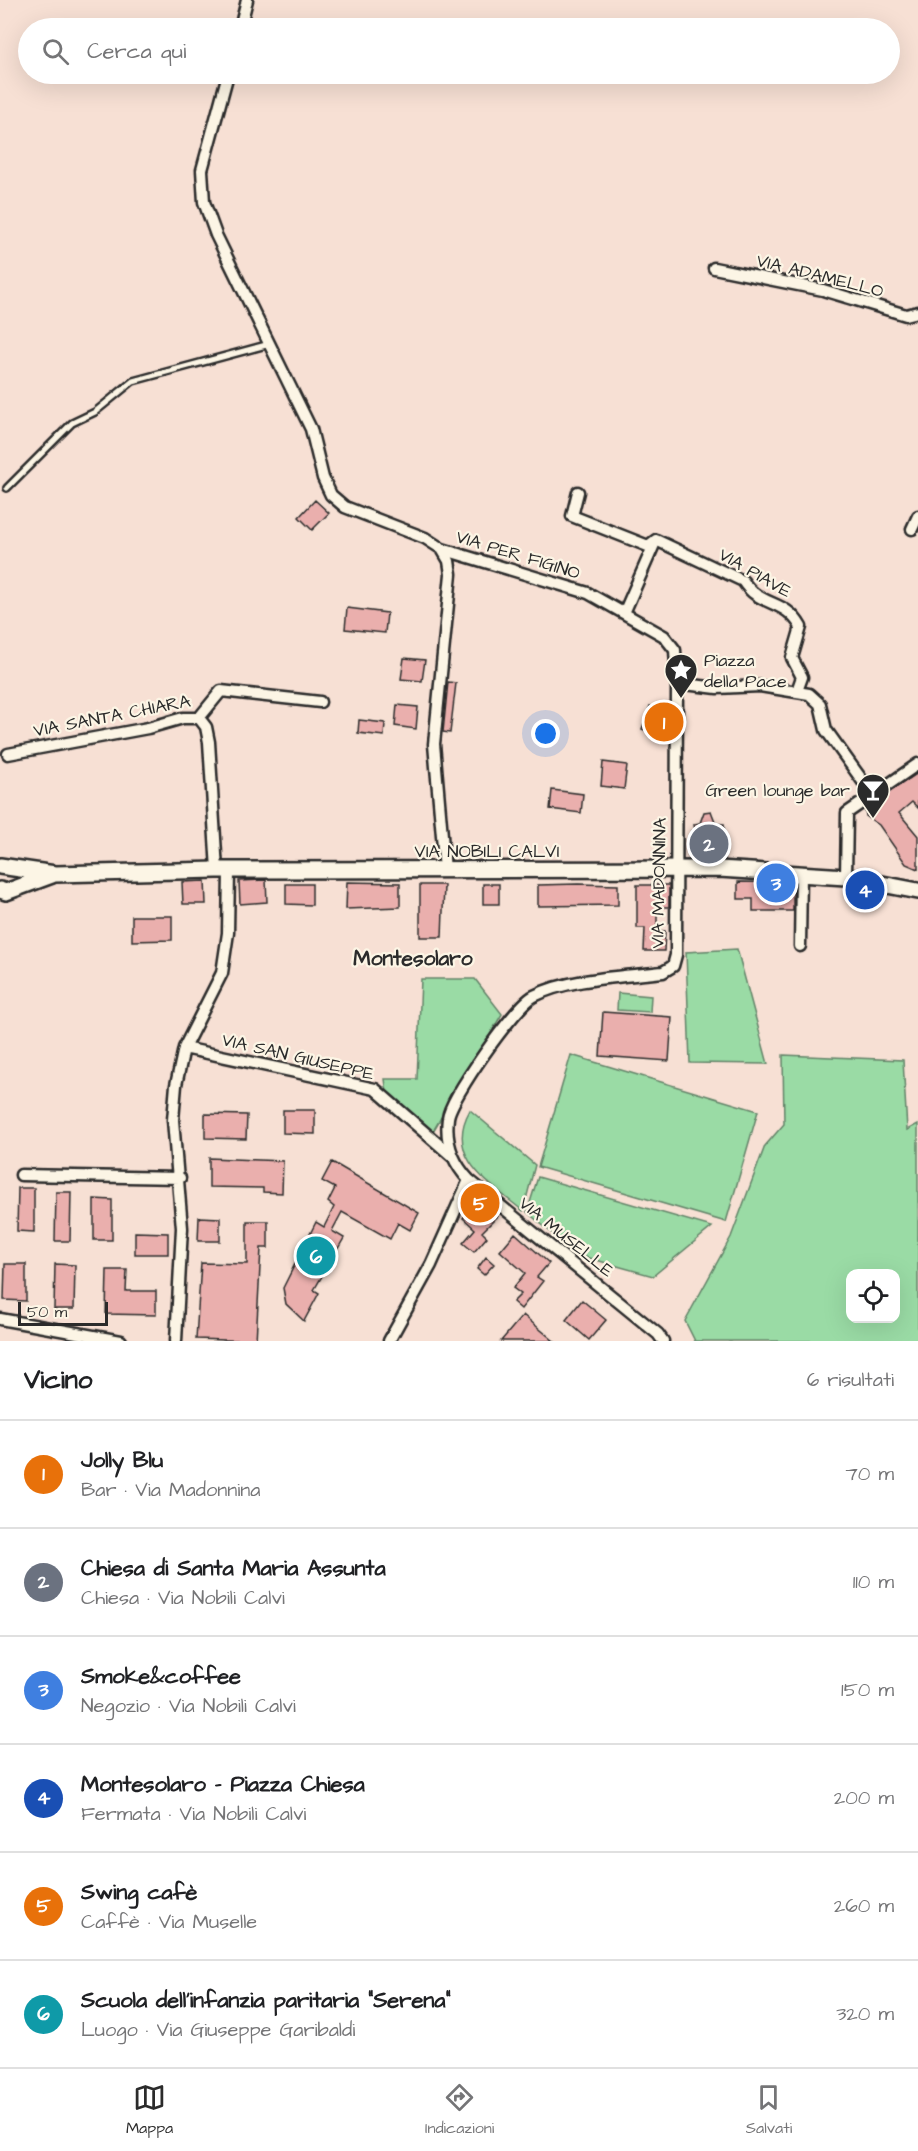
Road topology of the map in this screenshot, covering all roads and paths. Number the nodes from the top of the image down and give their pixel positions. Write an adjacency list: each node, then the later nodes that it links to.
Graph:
1 (247, 0): 2 (street)
2 (242, 18)
3 (225, 84): 6 (street)
4 (714, 268): 5 (street, VIA ADAMELLO)
5 (918, 312)
6 (270, 344): 7 (lane); 12 (street, VIA PER FIGINO)
7 (7, 488)
8 (578, 492): 11 (street, VIA PIAVE)
9 (918, 516): 10 (street)
10 (912, 529)
11 (657, 540): 13 (street); 15 (street, VIA PIAVE)
12 (442, 549): 13 (street, VIA PER FIGINO); 22 (street)
13 (624, 613): 14 (street, VIA PER FIGINO)
14 (677, 683): 15 (street); 23 (street, VIA MADONNINA)
15 (797, 691): 20 (street)
16 (320, 702): 17 (street, VIA SANTA CHIARA)
17 (199, 718): 18 (street, VIA SANTA CHIARA); 24 (street)
18 (8, 754)
19 (918, 764): 20 (street)
20 (872, 794): 27 (street)
21 (0, 866): 25 (main road, VIA NOBILI CALVI)
22 (445, 870): 23 (main road, VIA NOBILI CALVI); 24 (main road, VIA NOBILI CALVI)
23 (676, 870): 26 (main road, VIA NOBILI CALVI); 32 (street, VIA MADONNINA)
24 (223, 871): 25 (main road, VIA NOBILI CALVI); 31 (street)
25 (55, 874): 28 (main road, VIA NOBILI CALVI)
26 (801, 874): 27 (main road, VIA NOBILI CALVI); 30 (street)
27 (846, 876): 29 (main road, VIA NOBILI CALVI)
28 (0, 890)
29 (918, 891)
30 (800, 946)
31 (184, 1048): 33 (street, VIA SAN GIUSEPPE); 35 (street)
32 (463, 1088): 33 (street, VIA MUSELLE)
33 (453, 1157): 36 (street, VIA MUSELLE)
34 (21, 1175): 35 (street)
35 (180, 1178): 39 (street)
36 (469, 1180): 40 (street); 41 (street, VIA MUSELLE)
37 (0, 1319): 38 (street)
38 (121, 1341)
39 (176, 1341)
40 (389, 1341)
41 (663, 1341)

